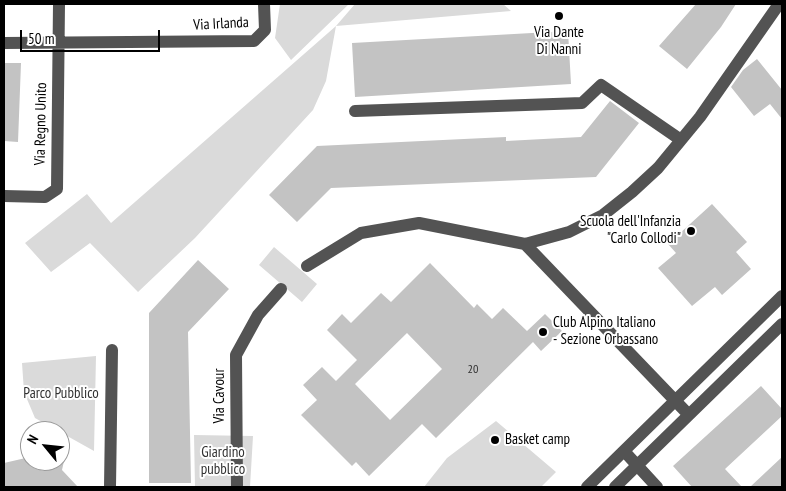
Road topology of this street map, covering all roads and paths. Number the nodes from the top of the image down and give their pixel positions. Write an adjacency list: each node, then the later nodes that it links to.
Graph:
1 (59, 4): 4 (street, Via Regno Unito)
2 (264, 4): 4 (street, Via Irlanda)
3 (779, 4): 7 (street)
4 (59, 42): 5 (street, Via Irlanda); 8 (street, Via Regno Unito)
5 (4, 43)
6 (355, 111): 7 (street)
7 (680, 140): 9 (street)
8 (4, 196)
9 (525, 244): 10 (street); 15 (street)
10 (307, 266)
11 (281, 289): 20 (street, Via Cavour)
12 (782, 296): 15 (street)
13 (782, 324): 16 (street)
14 (112, 350): 19 (street)
15 (675, 400): 16 (street); 17 (street)
16 (688, 414): 18 (street)
17 (624, 451): 18 (street); 21 (street)
18 (638, 466): 22 (street); 23 (street)
19 (110, 487)
20 (237, 487)
21 (587, 487)
22 (615, 487)
23 (658, 487)

